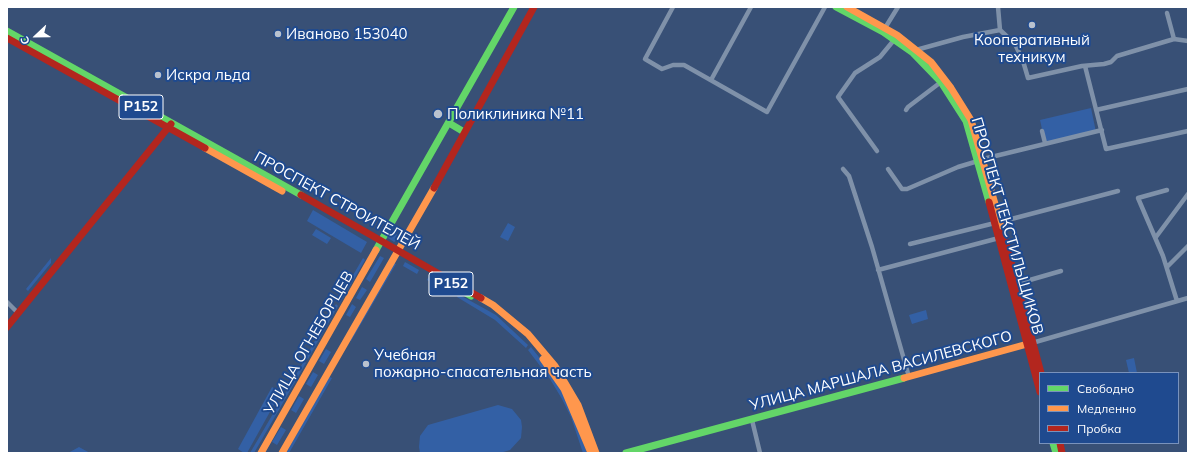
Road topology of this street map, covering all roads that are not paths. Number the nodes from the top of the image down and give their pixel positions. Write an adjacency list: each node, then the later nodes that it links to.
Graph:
1 (514, 7): 25 (main road, УЛИЦА ОГНЕБОРЦЕВ)
2 (534, 7): 30 (main road)
3 (673, 7): 20 (street)
4 (751, 7): 20 (street)
5 (825, 7): 20 (street)
6 (836, 7): 11 (main road, ПРОСПЕКТ ТЕКСТИЛЬЩИКОВ)
7 (847, 7): 11 (main road, ПРОСПЕКТ ТЕКСТИЛЬЩИКОВ)
8 (898, 7): 11 (street)
9 (998, 7): 12 (street)
10 (1167, 13): 15 (street)
11 (884, 30): 16 (main road, ПРОСПЕКТ ТЕКСТИЛЬЩИКОВ); 18 (main road, ПРОСПЕКТ ТЕКСТИЛЬЩИКОВ)
12 (1000, 30): 18 (street); 19 (street)
13 (7, 32): 26 (main road, ПРОСПЕКТ СТРОИТЕЛЕЙ / Р152)
14 (7, 38): 26 (main road, ПРОСПЕКТ СТРОИТЕЛЕЙ / Р152)
15 (1174, 39): 17 (street); 19 (street)
16 (894, 40): 18 (main road, ПРОСПЕКТ ТЕКСТИЛЬЩИКОВ); 32 (street)
17 (1188, 41)
18 (915, 52): 21 (main road, ПРОСПЕКТ ТЕКСТИЛЬЩИКОВ); 33 (main road, ПРОСПЕКТ ТЕКСТИЛЬЩИКОВ)
19 (1085, 66): 24 (street)
20 (711, 80)
21 (940, 82): 23 (street); 33 (main road, ПРОСПЕКТ ТЕКСТИЛЬЩИКОВ)
22 (1188, 89): 24 (street)
23 (906, 110)
24 (1096, 110): 27 (street)
25 (449, 123): 30 (main road); 42 (main road, УЛИЦА ОГНЕБОРЦЕВ)
26 (169, 126): 42 (main road, ПРОСПЕКТ СТРОИТЕЛЕЙ / Р152); 53 (main road)
27 (1102, 130): 29 (street); 31 (street)
28 (1042, 131): 31 (street)
29 (1188, 131)
30 (464, 132): 45 (main road)
31 (1045, 143): 33 (street)
32 (877, 150)
33 (981, 160): 35 (street); 39 (main road, ПРОСПЕКТ ТЕКСТИЛЬЩИКОВ)
34 (843, 168): 47 (street)
35 (888, 169)
36 (1167, 190): 40 (street)
37 (1118, 191): 39 (street)
38 (1188, 194): 40 (street)
39 (997, 223): 41 (main road, ПРОСПЕКТ ТЕКСТИЛЬЩИКОВ); 43 (street); 49 (main road, ПРОСПЕКТ ТЕКСТИЛЬЩИКОВ)
40 (1156, 237): 46 (street)
41 (999, 238): 47 (street); 55 (main road, ПРОСПЕКТ ТЕКСТИЛЬЩИКОВ)
42 (381, 243): 45 (main road, ПРОСПЕКТ СТРОИТЕЛЕЙ / Р152); 60 (main road, УЛИЦА ОГНЕБОРЦЕВ)
43 (910, 244)
44 (1188, 246): 46 (street)
45 (397, 252): 61 (main road); 62 (main road, ПРОСПЕКТ СТРОИТЕЛЕЙ / Р152); 63 (main road, ПРОСПЕКТ СТРОИТЕЛЕЙ / Р152)
46 (1167, 267): 51 (street)
47 (878, 270): 57 (street)
48 (1061, 271): 49 (street)
49 (1016, 284): 55 (main road, ПРОСПЕКТ ТЕКСТИЛЬЩИКОВ)
50 (1188, 298): 51 (street, УЛИЦА МАРШАЛА ВАСИЛЕВСКОГО)
51 (1177, 301): 55 (street, УЛИЦА МАРШАЛА ВАСИЛЕВСКОГО)
52 (7, 302): 53 (street)
53 (18, 313): 54 (main road)
54 (7, 327)
55 (1030, 344): 56 (main road, ПРОСПЕКТ ТЕКСТИЛЬЩИКОВ); 57 (main road, УЛИЦА МАРШАЛА ВАСИЛЕВСКОГО); 58 (main road, ПРОСПЕКТ ТЕКСТИЛЬЩИКОВ)
56 (1041, 372)
57 (909, 377): 59 (main road, УЛИЦА МАРШАЛА ВАСИЛЕВСКОГО)
58 (1039, 387)
59 (752, 420): 64 (main road, УЛИЦА МАРШАЛА ВАСИЛЕВСКОГО); 65 (street)
60 (261, 453)
61 (282, 453)
62 (590, 453)
63 (596, 453)
64 (626, 453)
65 (760, 453)

